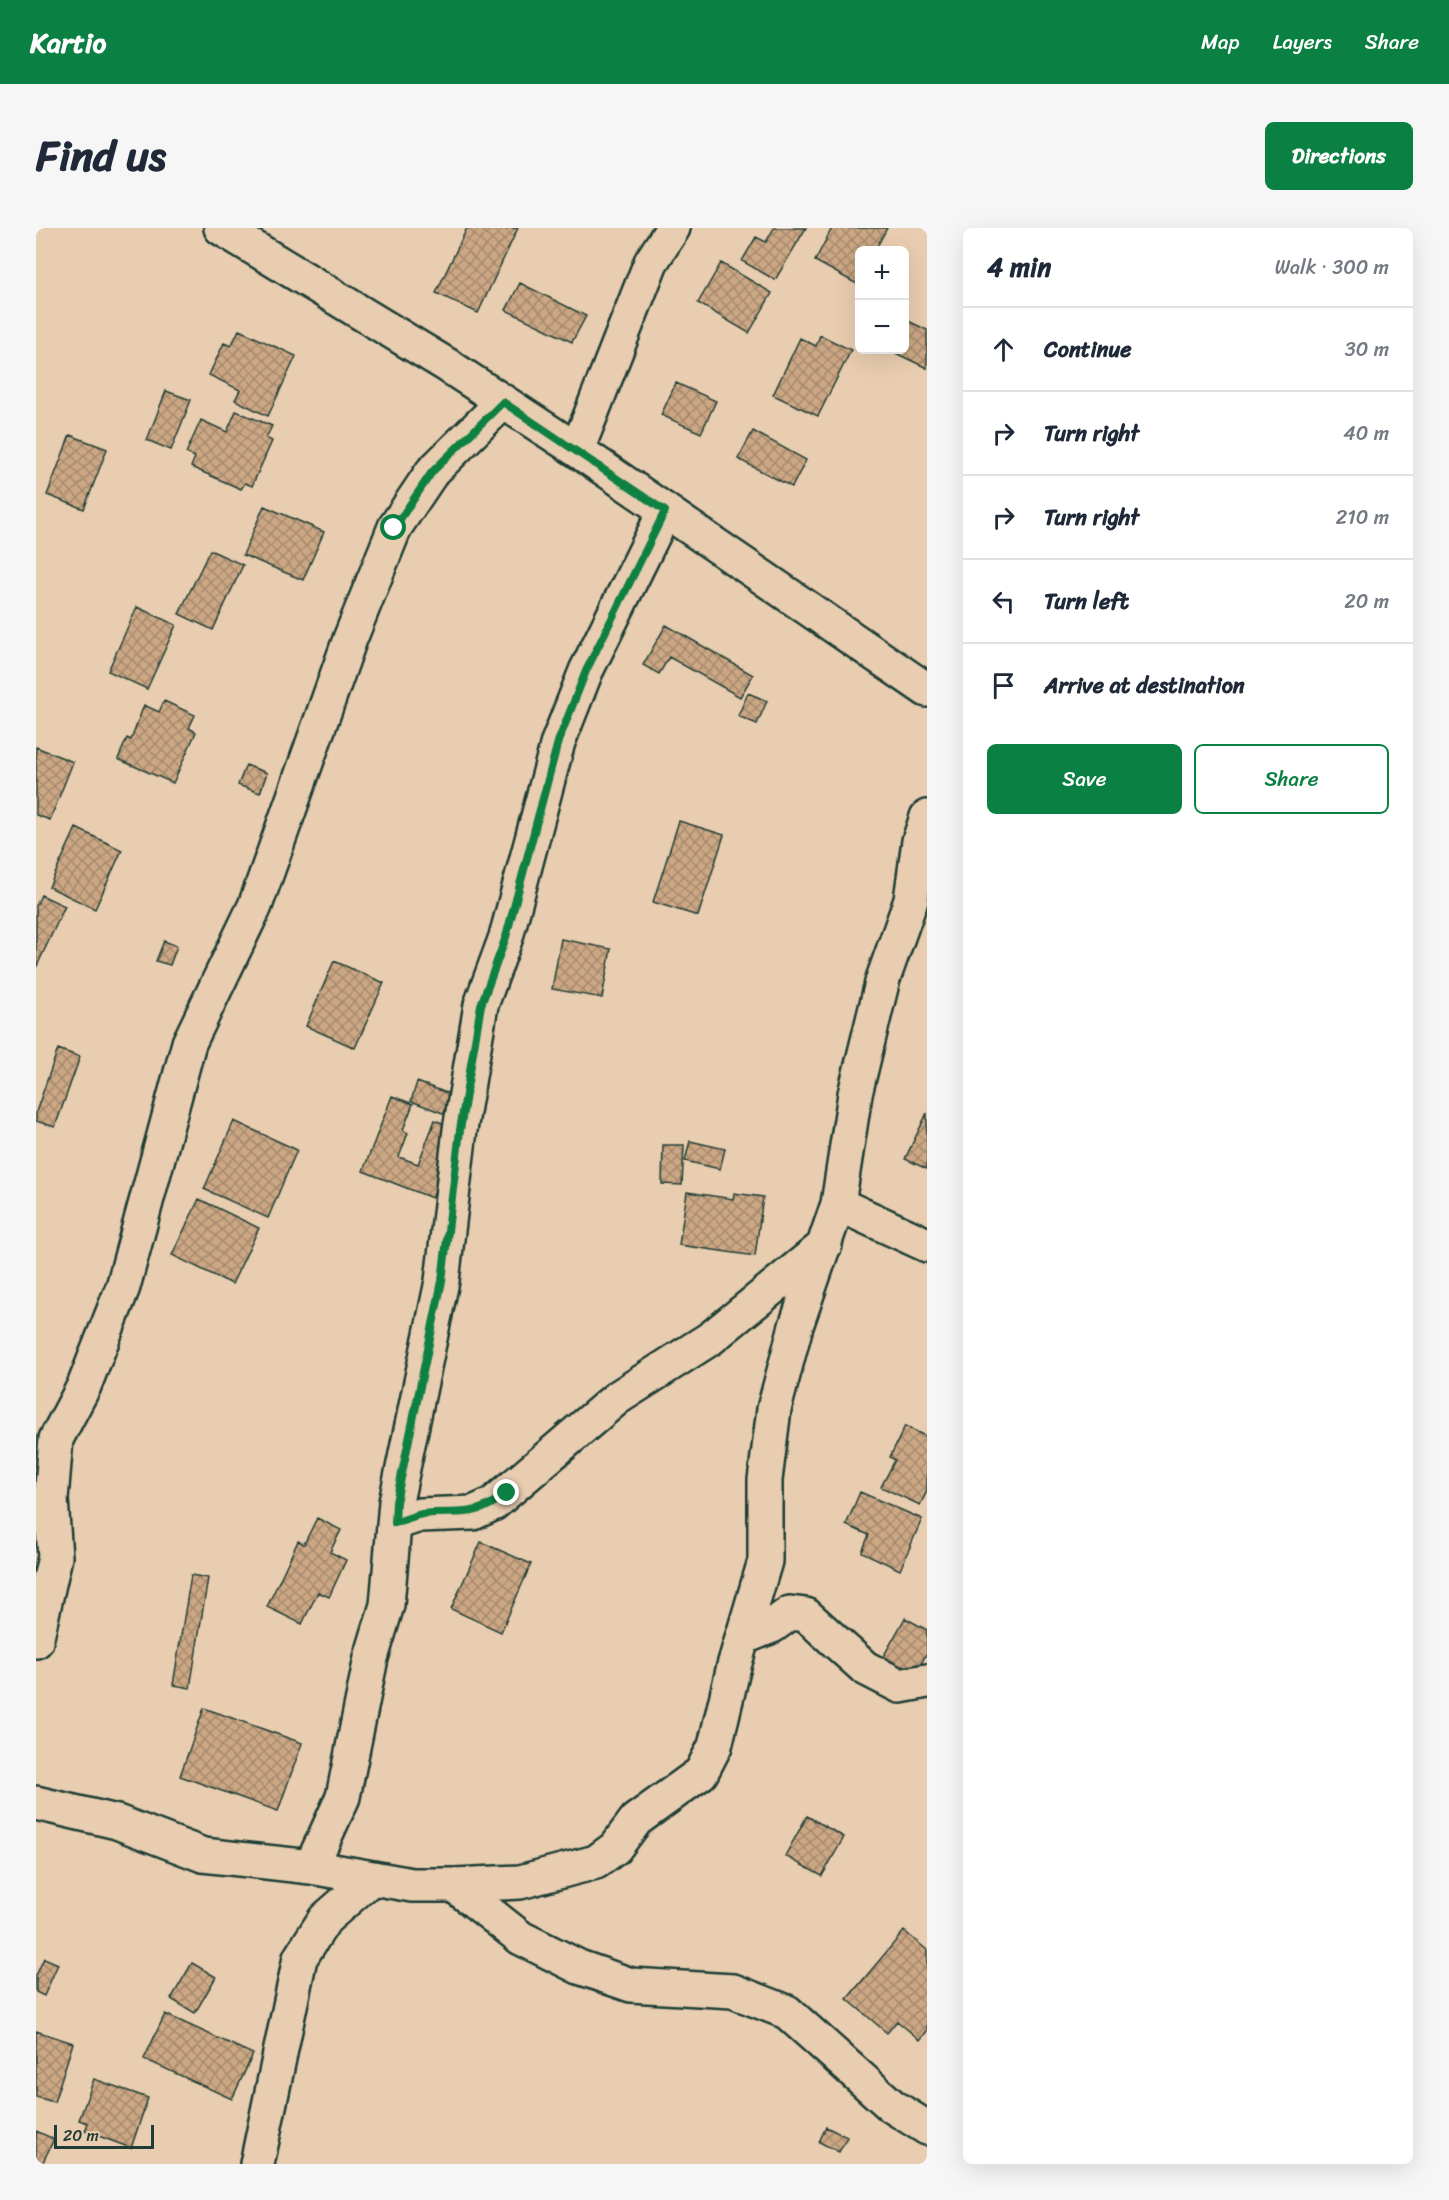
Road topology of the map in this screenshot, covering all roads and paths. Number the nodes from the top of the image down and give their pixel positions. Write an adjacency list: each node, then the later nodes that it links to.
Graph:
1 (221, 228): 3 (street)
2 (673, 228): 4 (street)
3 (503, 402): 4 (street); 13 (street)
4 (577, 450): 5 (street)
5 (665, 511): 6 (street); 11 (street)
6 (927, 690)
7 (927, 817): 8 (street)
8 (838, 1204): 9 (street); 10 (street)
9 (827, 1244): 11 (street); 12 (street)
10 (927, 1245)
11 (395, 1523): 16 (street)
12 (742, 1638): 14 (street); 18 (street)
13 (36, 1641)
14 (927, 1681)
15 (36, 1803): 16 (street)
16 (311, 1867): 17 (street)
17 (372, 1878): 18 (street); 20 (street)
18 (454, 1886): 19 (street)
19 (927, 2128)
20 (257, 2164)

